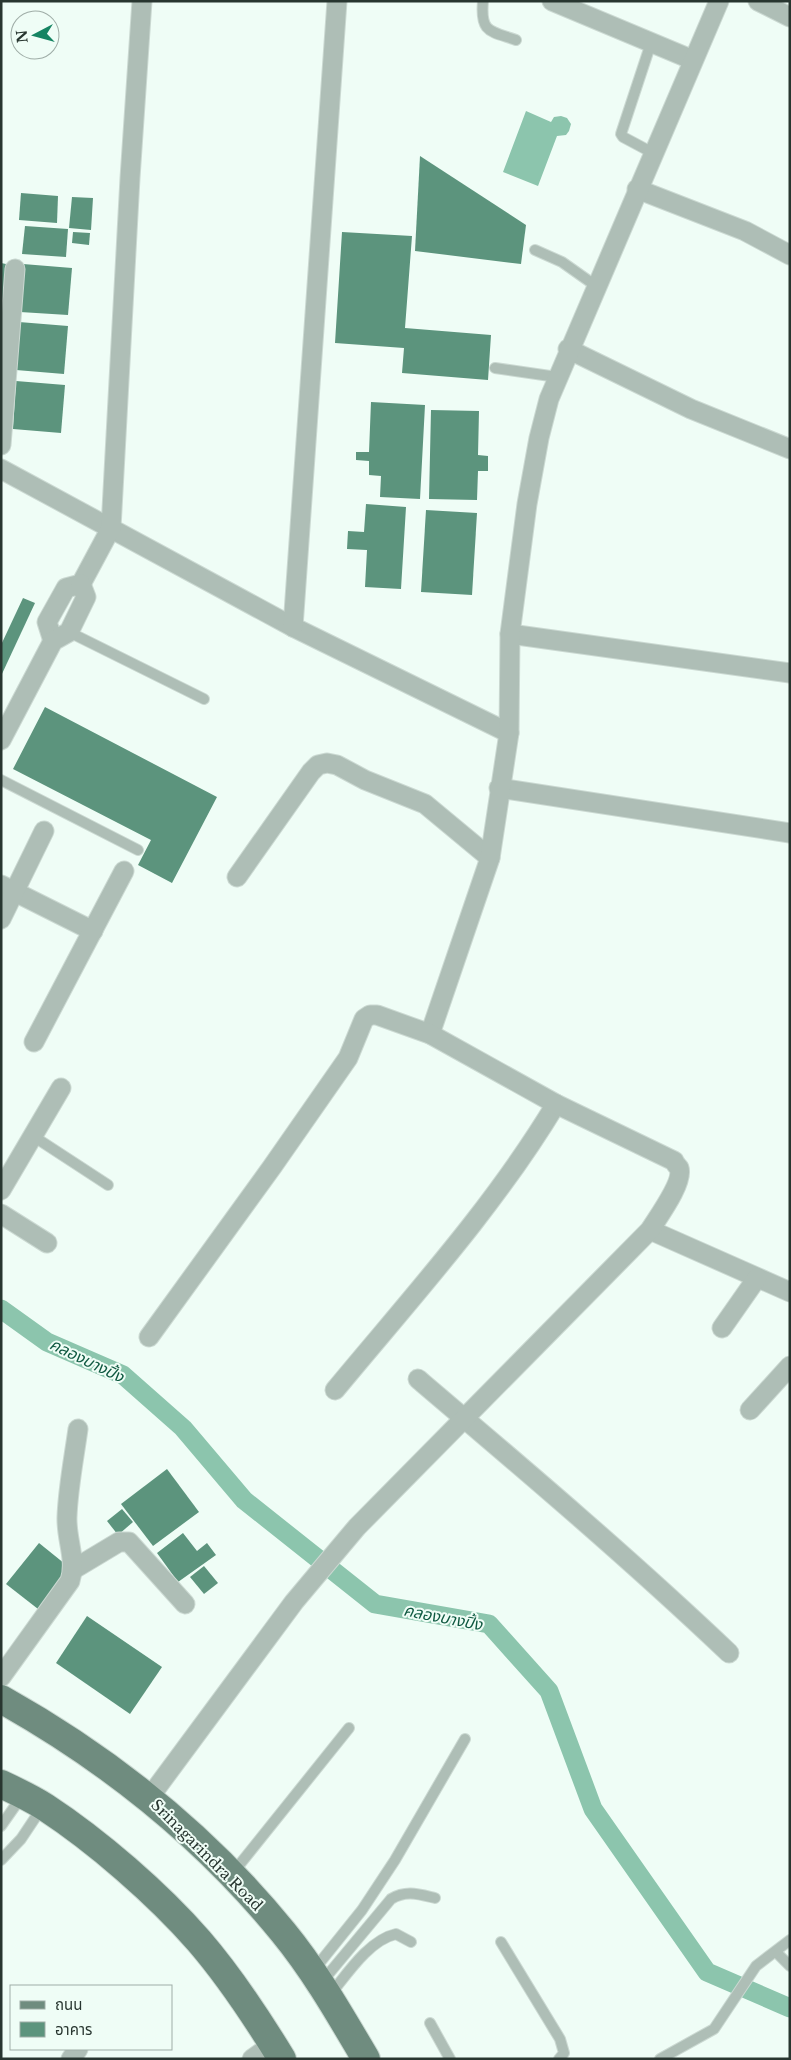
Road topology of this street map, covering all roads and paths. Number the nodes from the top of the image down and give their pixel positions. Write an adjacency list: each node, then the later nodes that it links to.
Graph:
1 (142, 1): 23 (street)
2 (337, 1): 24 (street)
3 (482, 1): 8 (lane)
4 (552, 1): 9 (street)
5 (718, 1): 10 (street)
6 (758, 1): 7 (street)
7 (790, 17)
8 (516, 40)
9 (651, 43): 10 (street); 11 (lane)
10 (692, 60): 11 (street)
11 (653, 153): 12 (street)
12 (637, 189): 14 (street); 16 (street)
13 (535, 250): 16 (lane)
14 (790, 255)
15 (14, 269): 20 (street)
16 (596, 286): 17 (street)
17 (568, 349): 19 (street); 21 (street)
18 (495, 368): 19 (lane)
19 (557, 377): 25 (street)
20 (1, 445)
21 (790, 448)
22 (1, 469): 23 (street)
23 (111, 528): 24 (street); 26 (street)
24 (293, 628): 29 (street)
25 (510, 634): 27 (street); 29 (street)
26 (61, 636): 28 (lane); 30 (street)
27 (790, 672)
28 (204, 699)
29 (508, 733): 32 (street)
30 (1, 740)
31 (1, 780): 35 (lane)
32 (499, 788): 34 (street); 36 (street)
33 (44, 831): 39 (street)
34 (790, 833)
35 (138, 850)
36 (490, 858): 38 (street); 42 (street)
37 (124, 871): 41 (street)
38 (236, 877)
39 (8, 888): 40 (street); 41 (street)
40 (1, 919)
41 (93, 931): 43 (street)
42 (430, 1034): 45 (street); 55 (street)
43 (34, 1042)
44 (61, 1088): 46 (street)
45 (556, 1104): 50 (street); 58 (street)
46 (33, 1136): 47 (lane); 48 (street)
47 (108, 1185)
48 (1, 1190)
49 (1, 1214): 51 (street)
50 (650, 1230): 52 (street); 60 (street)
51 (47, 1243)
52 (757, 1278): 53 (street); 54 (street)
53 (790, 1292)
54 (722, 1328)
55 (149, 1338)
56 (790, 1366): 59 (street)
57 (418, 1379): 60 (street)
58 (334, 1390)
59 (750, 1410)
60 (464, 1418): 64 (street); 70 (street)
61 (78, 1429): 62 (street)
62 (74, 1569): 63 (street); 65 (street)
63 (185, 1604)
64 (729, 1654)
65 (1, 1677)
66 (1, 1699): 70 (main road, Srinagarindra Road)
67 (349, 1728): 73 (lane)
68 (465, 1739): 80 (lane)
69 (23, 1795): 71 (lane); 72 (lane); 82 (main road)
70 (149, 1798): 73 (main road, Srinagarindra Road)
71 (1, 1826)
72 (1, 1860)
73 (232, 1874): 80 (main road, Srinagarindra Road)
74 (435, 1898): 80 (lane)
75 (790, 1940): 78 (lane)
76 (411, 1942): 80 (lane)
77 (501, 1942): 85 (lane)
78 (776, 1952): 79 (lane); 86 (lane)
79 (790, 1966)
80 (321, 1984): 83 (main road, Srinagarindra Road)
81 (430, 2023): 84 (lane)
82 (269, 2054)
83 (366, 2059)
84 (450, 2059)
85 (559, 2059)
86 (660, 2059)

